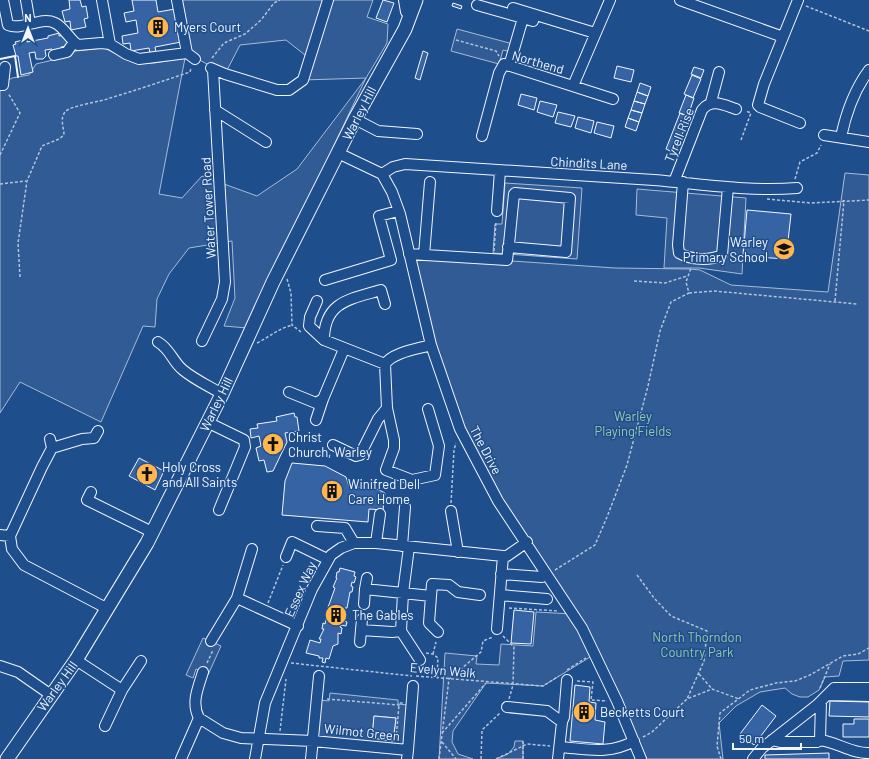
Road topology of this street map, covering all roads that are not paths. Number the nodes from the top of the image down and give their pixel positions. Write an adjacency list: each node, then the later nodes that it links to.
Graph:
1 (3, 0): 16 (street)
2 (26, 0): 16 (street)
3 (102, 0): 21 (street)
4 (177, 0): 21 (street)
5 (328, 0): 32 (street, Water Tower Road)
6 (416, 0): 18 (main road, Warley Hill)
7 (610, 0): 17 (street)
8 (680, 0): 12 (street)
9 (798, 1): 19 (street)
10 (406, 4): 18 (main road, Warley Hill)
11 (477, 5): 14 (street)
12 (711, 5): 19 (street)
13 (509, 7): 17 (street)
14 (523, 18): 15 (street); 23 (street)
15 (533, 21)
16 (30, 24): 20 (street)
17 (596, 33): 28 (street)
18 (401, 35): 33 (main road, Warley Hill)
19 (783, 37): 34 (street)
20 (74, 42): 21 (street); 22 (street)
21 (110, 44)
22 (54, 55)
23 (506, 65): 28 (street, Northend); 37 (street, Northend)
24 (5, 67): 27 (street)
25 (869, 70): 38 (street)
26 (719, 72): 30 (street)
27 (2, 85)
28 (573, 86): 29 (street, Northend)
29 (613, 99)
30 (712, 102): 31 (street, Tyrell Rise); 45 (street, Tyrell Rise)
31 (736, 109)
32 (215, 110): 40 (street); 57 (street, Water Tower Road)
33 (355, 119): 35 (street); 41 (main road, Warley Hill)
34 (800, 123)
35 (417, 134)
36 (824, 135): 38 (street)
37 (482, 136)
38 (841, 137): 39 (street)
39 (866, 141)
40 (266, 142)
41 (338, 153): 43 (street); 63 (main road, Warley Hill)
42 (500, 171): 43 (street, Chindits Lane); 45 (street, Chindits Lane); 49 (street)
43 (382, 174): 48 (street, The Drive)
44 (430, 182): 52 (street)
45 (679, 182): 46 (street, Chindits Lane); 46 (street, Tyrell Rise)
46 (728, 187): 47 (street, Chindits Lane)
47 (797, 188)
48 (398, 211): 51 (street, The Drive); 53 (street)
49 (497, 211)
50 (508, 247): 50 (street); 52 (street)
51 (409, 254): 52 (street); 59 (street, The Drive)
52 (424, 255)
53 (325, 280)
54 (317, 301): 56 (street)
55 (385, 304): 56 (street)
56 (324, 340): 60 (street)
57 (202, 341)
58 (158, 342): 63 (street)
59 (431, 345): 61 (street); 79 (street, The Drive)
60 (344, 349): 61 (street); 64 (street)
61 (385, 364): 65 (street)
62 (289, 392): 64 (street)
63 (222, 394): 68 (main road, Warley Hill)
64 (323, 399): 67 (street)
65 (387, 408): 66 (street); 70 (street)
66 (428, 409)
67 (316, 420)
68 (207, 422): 73 (street); 77 (main road, Warley Hill)
69 (98, 431): 78 (street)
70 (333, 445)
71 (91, 492): 77 (street)
72 (405, 507): 82 (street)
73 (219, 510)
74 (451, 510): 84 (street)
75 (380, 514): 81 (street)
76 (317, 526): 80 (street)
77 (152, 532): 99 (main road, Warley Hill)
78 (5, 535): 99 (street)
79 (527, 542): 85 (street); 89 (street, The Drive)
80 (354, 543): 81 (street, Essex Way); 87 (street, Essex Way)
81 (376, 543): 82 (street, Essex Way)
82 (406, 546): 84 (street, Essex Way); 92 (street)
83 (252, 549): 96 (street)
84 (458, 552): 85 (street, Essex Way)
85 (503, 556): 88 (street)
86 (286, 557): 87 (street)
87 (327, 559): 101 (street, Essex Way)
88 (501, 574): 89 (street); 93 (street)
89 (545, 576): 129 (street, The Drive)
90 (367, 578): 91 (street)
91 (366, 589): 92 (street); 98 (street)
92 (403, 593): 94 (street); 104 (street)
93 (500, 595): 97 (street); 102 (street)
94 (431, 596): 95 (street); 105 (street)
95 (480, 596)
96 (237, 598): 101 (street); 106 (street)
97 (547, 599)
98 (364, 604)
99 (108, 609): 109 (main road, Warley Hill)
100 (362, 619): 103 (street)
101 (298, 626): 125 (street, Essex Way)
102 (497, 629)
103 (361, 630): 104 (street); 107 (street)
104 (401, 631): 108 (street)
105 (438, 632)
106 (211, 641)
107 (360, 642)
108 (418, 656)
109 (76, 660): 117 (street); 118 (main road, Warley Hill)
110 (141, 662): 117 (street)
111 (0, 666): 118 (street)
112 (203, 672): 122 (street)
113 (319, 676): 128 (street, Wilmot Green)
114 (567, 680): 123 (street)
115 (413, 686): 132 (street, Wilmot Green)
116 (869, 688): 120 (street)
117 (122, 690): 124 (street)
118 (51, 695): 133 (main road, Warley Hill)
119 (869, 696): 120 (street)
120 (822, 700): 126 (street); 127 (street)
121 (507, 707): 123 (street)
122 (199, 718): 125 (street, Wilmot Green); 134 (street)
123 (562, 722): 130 (street)
124 (105, 726)
125 (258, 739): 128 (street, Wilmot Green); 135 (street, Essex Way)
126 (772, 740): 127 (street); 139 (street)
127 (820, 740): 131 (street)
128 (313, 741): 132 (street, Wilmot Green); 136 (street)
129 (634, 742): 130 (street); 138 (street, The Drive)
130 (560, 747): 137 (street)
131 (869, 753)
132 (407, 755)
133 (7, 759)
134 (181, 759)
135 (255, 759)
136 (311, 759)
137 (558, 759)
138 (641, 759)
139 (753, 759)

